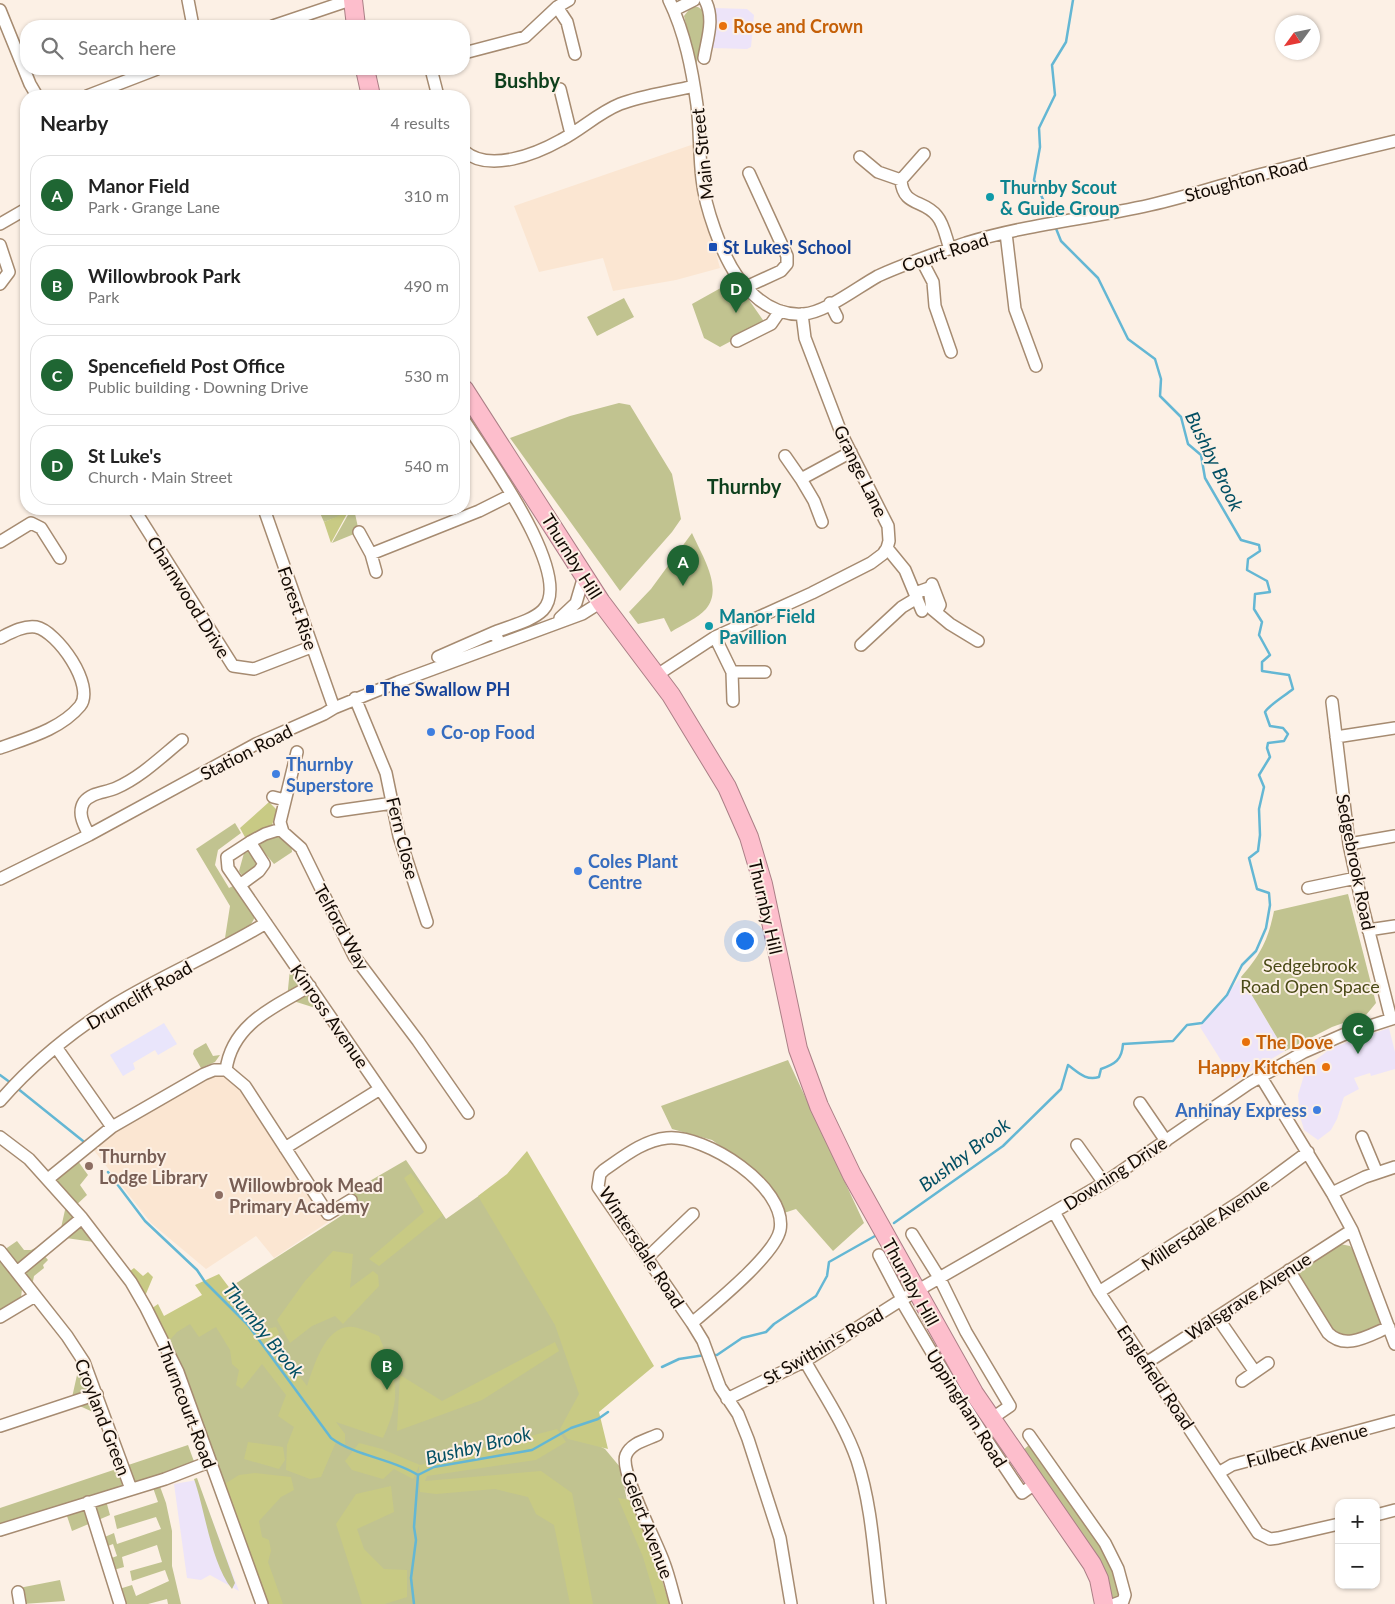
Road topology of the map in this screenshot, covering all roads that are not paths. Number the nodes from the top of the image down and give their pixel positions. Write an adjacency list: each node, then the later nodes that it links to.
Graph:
1 (188, 0): 9 (street)
2 (351, 0): 10 (street); 11 (highway)
3 (568, 0): 7 (street)
4 (694, 0): 6 (street, Main Street)
5 (705, 0): 14 (street)
6 (672, 5): 20 (street, Main Street)
7 (557, 7): 12 (street); 13 (street)
8 (0, 10): 15 (street)
9 (192, 20)
10 (290, 20)
11 (355, 20)
12 (470, 51)
13 (575, 54)
14 (704, 58)
15 (20, 59)
16 (26, 75): 22 (street)
17 (141, 75): 23 (street)
18 (366, 75): 24 (highway)
19 (433, 75): 25 (street)
20 (694, 86): 26 (street); 41 (street, Main Street)
21 (560, 89): 26 (street)
22 (34, 90)
23 (103, 90)
24 (370, 90)
25 (436, 90)
26 (571, 134): 28 (street)
27 (1395, 141): 34 (street, Stoughton Road)
28 (470, 154)
29 (924, 154): 32 (street)
30 (860, 157): 32 (street)
31 (748, 173): 41 (street)
32 (901, 180): 38 (street)
33 (20, 212): 35 (street)
34 (1096, 216): 36 (street, Court Road)
35 (2, 222)
36 (1006, 233): 38 (street, Court Road); 48 (street)
37 (0, 245): 40 (street)
38 (950, 249): 39 (street, Court Road)
39 (921, 259): 42 (street, Court Road); 47 (street)
40 (0, 284)
41 (746, 287): 43 (street, Main Street)
42 (830, 303): 44 (street, Court Road); 45 (street)
43 (780, 311): 44 (street, Main Street); 46 (street)
44 (802, 314): 51 (street, Grange Lane)
45 (837, 317)
46 (737, 341)
47 (951, 352)
48 (1036, 366)
49 (470, 398): 66 (highway, Thurnby Hill)
50 (470, 429): 54 (street)
51 (851, 452): 53 (street); 62 (street, Grange Lane)
52 (785, 456): 53 (street)
53 (801, 479): 59 (street)
54 (512, 495): 58 (street); 75 (street, Station Road)
55 (138, 515): 78 (street, Charnwood Drive)
56 (266, 515): 78 (street, Forest Rise)
57 (469, 515): 63 (street)
58 (470, 515)
59 (822, 522)
60 (359, 532): 63 (street)
61 (1, 548): 64 (street)
62 (887, 548): 68 (street); 73 (street)
63 (371, 554): 65 (street)
64 (60, 558)
65 (376, 572)
66 (584, 576): 69 (highway, Thurnby Hill); 72 (street, Station Road)
67 (932, 584): 71 (street)
68 (916, 596): 70 (street); 71 (street); 77 (street)
69 (601, 602): 72 (street, Station Road); 82 (highway, Thurnby Hill)
70 (922, 611)
71 (936, 612): 76 (street)
72 (553, 624): 75 (street, Station Road)
73 (715, 637): 80 (street); 82 (street)
74 (0, 638): 90 (street)
75 (498, 638): 79 (street, Station Road); 83 (street, Station Road)
76 (978, 640)
77 (861, 645)
78 (311, 647): 86 (street, Forest Rise)
79 (438, 657)
80 (732, 672): 81 (street); 84 (street)
81 (765, 672)
82 (657, 676): 143 (highway, Thurnby Hill)
83 (356, 698): 86 (street, Station Road); 94 (street, Fern Close)
84 (734, 701)
85 (1332, 702): 88 (street, Sedgebrook Road)
86 (334, 708): 97 (street, Station Road)
87 (1395, 728): 88 (street)
88 (1336, 737): 100 (street, Sedgebrook Road)
89 (182, 740): 97 (street)
90 (0, 748)
91 (297, 752): 93 (street)
92 (273, 797): 93 (street)
93 (285, 800): 96 (street)
94 (392, 803): 95 (street); 105 (street, Fern Close)
95 (345, 814)
96 (281, 829): 99 (street, Kinross Avenue); 117 (street, Telford Way)
97 (89, 835): 102 (street, Station Road)
98 (1395, 836): 100 (street)
99 (250, 842): 103 (street); 103 (street, Kinross Avenue)
100 (1349, 844): 101 (street, Sedgebrook Road)
101 (1356, 878): 104 (street); 108 (street, Sedgebrook Road)
102 (0, 879)
103 (240, 885): 106 (street, Kinross Avenue)
104 (1308, 888)
105 (412, 915)
106 (266, 923): 109 (street, Kinross Avenue); 111 (street, Drumcliff Road)
107 (1395, 926): 108 (street)
108 (1368, 930): 110 (street, Sedgebrook Road)
109 (310, 986): 112 (street); 114 (street, Kinross Avenue)
110 (1393, 1019): 113 (street, Downing Drive)
111 (56, 1047): 115 (street, Drumcliff Road); 118 (street)
112 (226, 1070): 118 (street); 123 (street)
113 (1261, 1077): 121 (street, Downing Drive); 125 (street)
114 (380, 1089): 123 (street); 124 (street, Kinross Avenue)
115 (0, 1101)
116 (1140, 1103): 121 (street)
117 (468, 1113)
118 (112, 1127): 128 (street)
119 (0, 1137): 128 (street, Thurncourt Road)
120 (1362, 1137): 127 (street)
121 (1166, 1140): 129 (street, Downing Drive)
122 (1077, 1145): 129 (street)
123 (285, 1148): 131 (street)
124 (420, 1148)
125 (1308, 1152): 130 (street); 144 (street, Millersdale Avenue)
126 (1395, 1167): 127 (street)
127 (1377, 1173): 130 (street)
128 (48, 1179): 134 (street, Thurncourt Road)
129 (1104, 1183): 132 (street, Downing Drive)
130 (1332, 1193): 135 (street)
131 (351, 1200)
132 (1054, 1212): 142 (street, Downing Drive); 144 (street, Englefield Road)
133 (694, 1214): 139 (street)
134 (82, 1218): 141 (street); 164 (street, Thurncourt Road)
135 (1352, 1230): 140 (street, Walsgrave Avenue); 150 (street)
136 (912, 1234): 142 (street, Uppingham Road)
137 (0, 1251): 141 (street, Croyland Green)
138 (879, 1255): 146 (street, Uppingham Road)
139 (647, 1258): 149 (street, Wintersdale Road); 149 (street, Wintersdale Road)
140 (1288, 1270): 147 (street, Walsgrave Avenue); 150 (street)
141 (17, 1272): 145 (street, Croyland Green)
142 (940, 1278): 143 (street, Downing Drive); 159 (street, Uppingham Road)
143 (917, 1292): 146 (street, St Swithin's Road); 159 (highway, Thurnby Hill)
144 (1099, 1292): 153 (street, Englefield Road)
145 (34, 1296): 148 (street); 157 (street, Croyland Green)
146 (901, 1300): 152 (street, St Swithin's Road); 166 (street, Uppingham Road)
147 (1217, 1316): 153 (street, Walsgrave Avenue); 155 (street)
148 (0, 1317)
149 (692, 1323): 158 (street, Wintersdale Road)
150 (1389, 1327): 151 (street)
151 (1395, 1344)
152 (805, 1361): 158 (street, St Swithin's Road); 179 (street)
153 (1146, 1363): 165 (street, Englefield Road)
154 (1268, 1363): 155 (street)
155 (1255, 1372): 156 (street)
156 (1242, 1381)
157 (97, 1394): 161 (street); 167 (street, Croyland Green)
158 (727, 1399): 178 (street, Wintersdale Road)
159 (991, 1419): 163 (highway, Thurnby Hill)
160 (1395, 1421): 165 (street, Fulbeck Avenue)
161 (0, 1426)
162 (657, 1435): 177 (street, Gelert Avenue)
163 (1014, 1452): 166 (highway, Uppingham Road); 181 (street)
164 (209, 1462): 167 (street); 176 (street, Thurncourt Road)
165 (1220, 1472): 171 (street, Englefield Road)
166 (1036, 1483): 180 (highway, Uppingham Road)
167 (131, 1489): 168 (street)
168 (88, 1502): 172 (street); 175 (street)
169 (1395, 1510): 170 (street)
170 (1380, 1514)
171 (1335, 1525)
172 (0, 1530)
173 (18, 1592): 174 (street)
174 (20, 1604)
175 (120, 1604)
176 (262, 1604)
177 (676, 1604)
178 (791, 1604)
179 (880, 1604)
180 (1104, 1604)
181 (1115, 1604)

